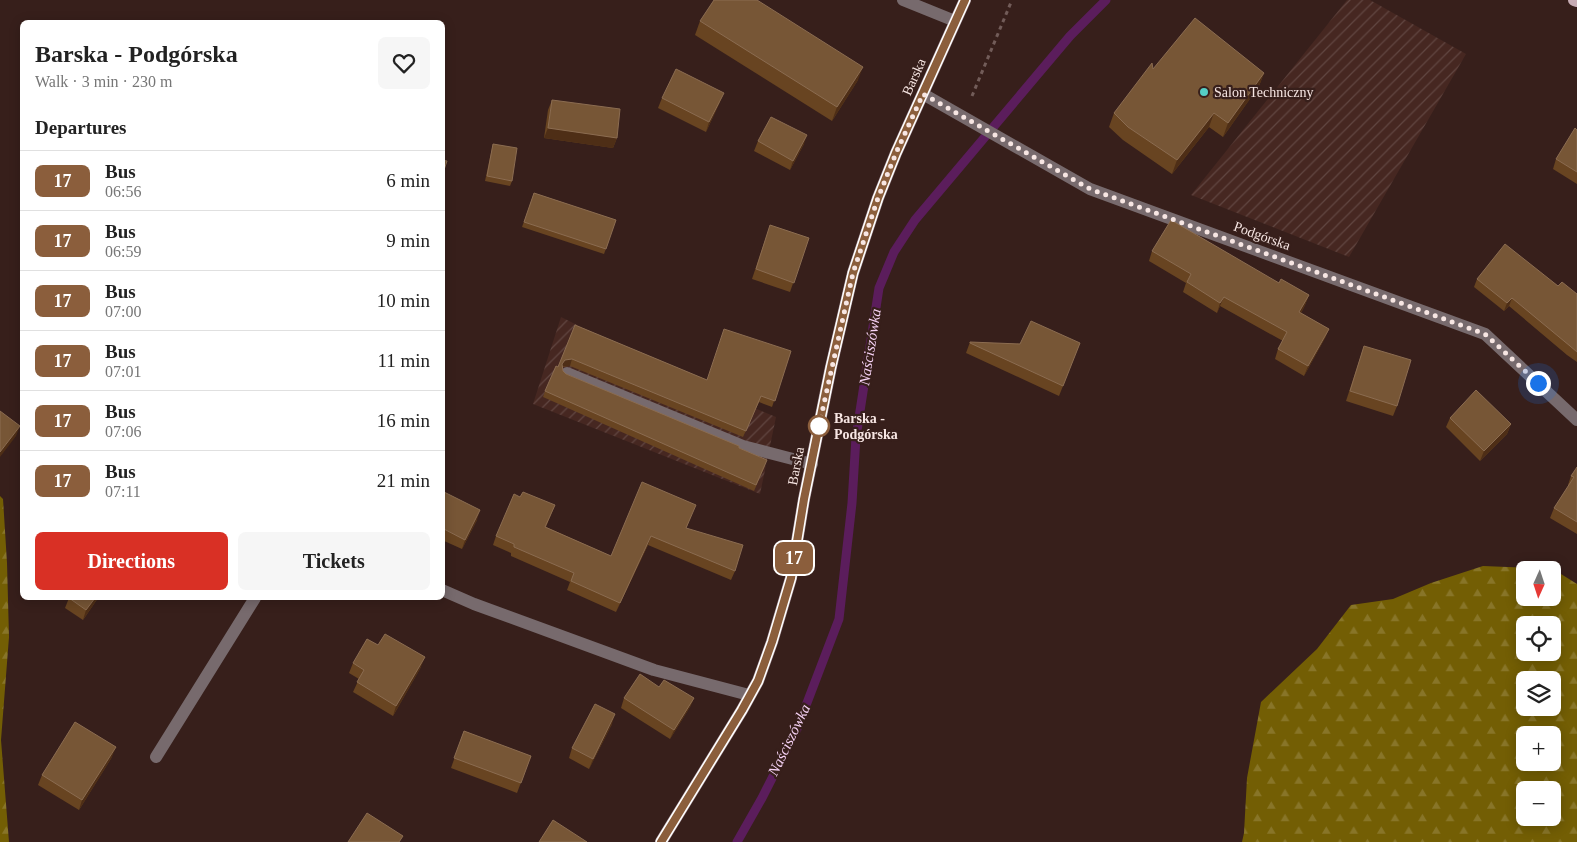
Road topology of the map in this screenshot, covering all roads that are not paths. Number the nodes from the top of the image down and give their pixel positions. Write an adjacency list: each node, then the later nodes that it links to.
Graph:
1 (903, 0): 3 (street)
2 (965, 0): 3 (street, Barska)
3 (955, 21): 4 (street, Barska)
4 (923, 94): 6 (street, Podgórska); 7 (street, Barska)
5 (568, 373): 7 (street)
6 (1577, 420)
7 (812, 464): 10 (street, Barska)
8 (445, 591): 10 (street)
9 (254, 600): 11 (street)
10 (749, 695): 12 (street, Barska)
11 (156, 757)
12 (661, 842)

